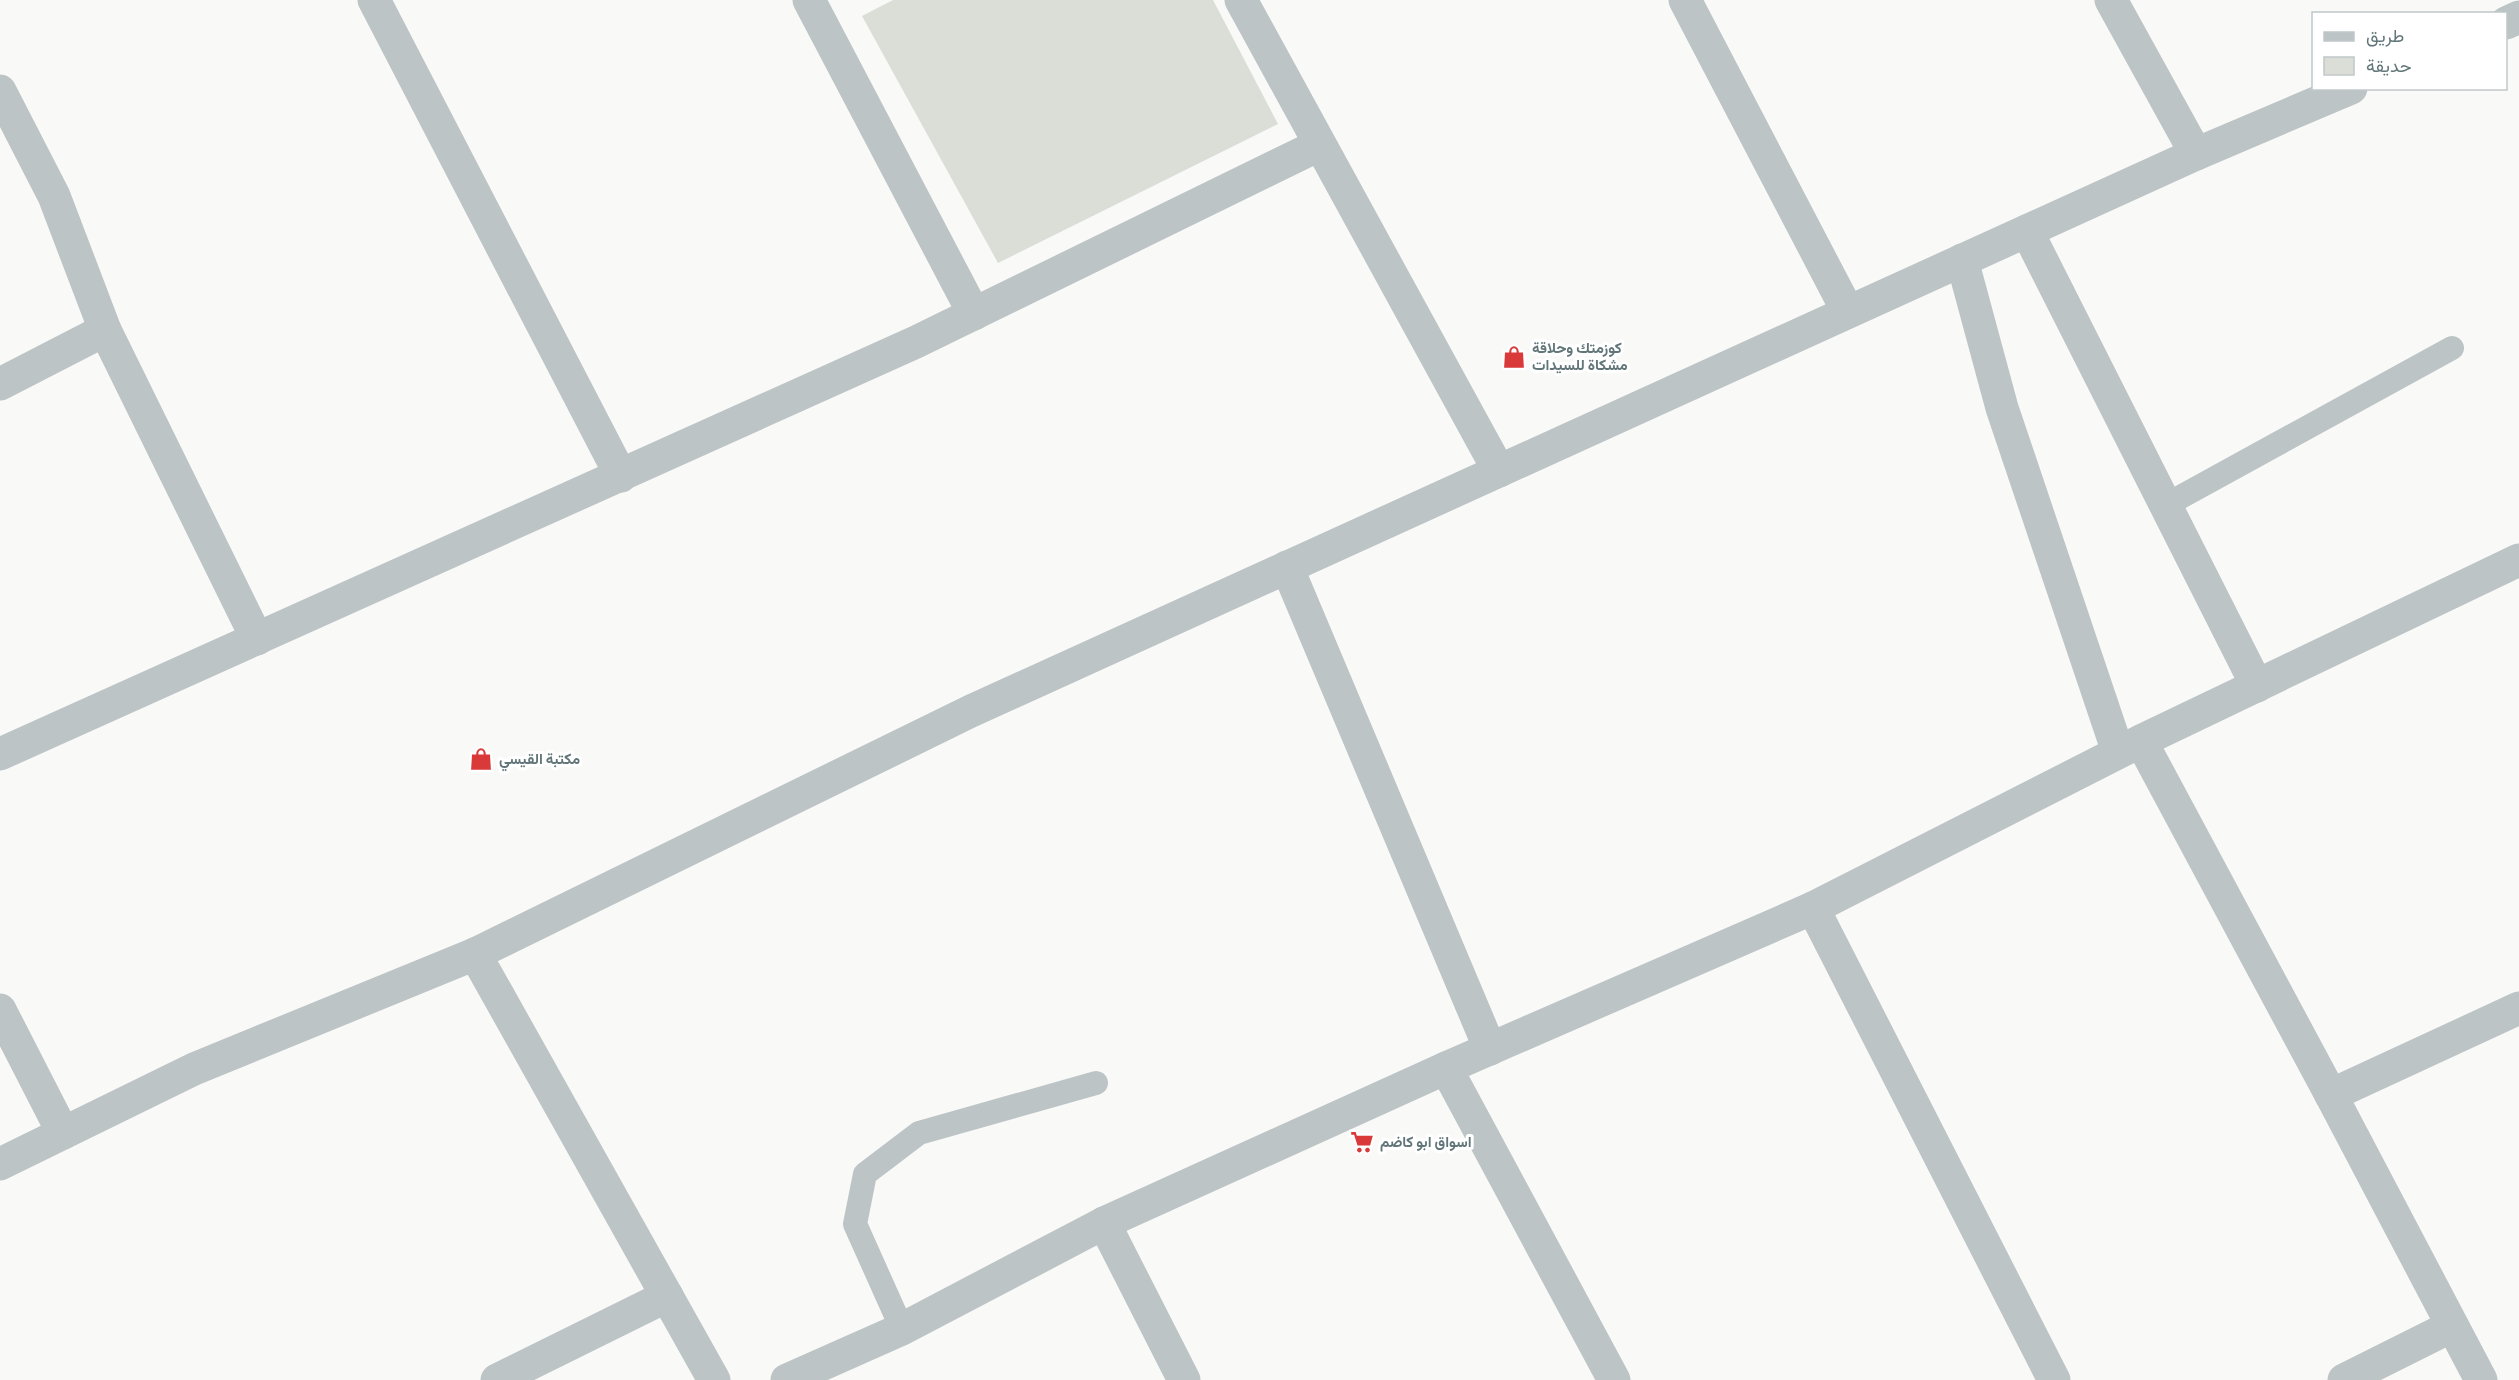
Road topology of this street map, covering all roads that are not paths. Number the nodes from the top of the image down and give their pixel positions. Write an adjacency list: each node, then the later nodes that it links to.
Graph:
1 (374, 0): 18 (street)
2 (1241, 0): 8 (street)
3 (1685, 0): 12 (street)
4 (2111, 0): 9 (street)
5 (817, 2): 13 (street)
6 (2346, 90): 9 (street)
7 (0, 91): 14 (street)
8 (1319, 145): 13 (street); 17 (street)
9 (2196, 154): 10 (street)
10 (2027, 231): 11 (street); 19 (street)
11 (1962, 260): 12 (street); 24 (street)
12 (1848, 312): 17 (street)
13 (974, 314): 18 (street)
14 (105, 330): 16 (street); 22 (street)
15 (2452, 348): 19 (lane)
16 (0, 384)
17 (1499, 471): 21 (street)
18 (621, 476): 22 (street)
19 (2166, 505): 23 (street)
20 (2519, 560): 23 (street)
21 (1287, 567): 27 (street); 30 (street)
22 (257, 639): 25 (street)
23 (2258, 686): 24 (street)
24 (2129, 747): 26 (street); 33 (street)
25 (0, 754)
26 (1813, 909): 30 (street); 45 (street)
27 (475, 954): 34 (street); 37 (street)
28 (2519, 1008): 33 (street)
29 (0, 1010): 34 (street)
30 (1490, 1048): 31 (street)
31 (1446, 1068): 36 (street); 44 (street)
32 (1096, 1083): 39 (lane)
33 (2331, 1095): 38 (street)
34 (63, 1133): 35 (street)
35 (0, 1164)
36 (1104, 1223): 39 (street); 43 (street)
37 (667, 1296): 40 (street); 41 (street)
38 (2452, 1326): 46 (street); 47 (street)
39 (902, 1329): 42 (street)
40 (497, 1380)
41 (714, 1380)
42 (787, 1380)
43 (1184, 1380)
44 (1614, 1380)
45 (2054, 1380)
46 (2344, 1380)
47 (2481, 1380)

